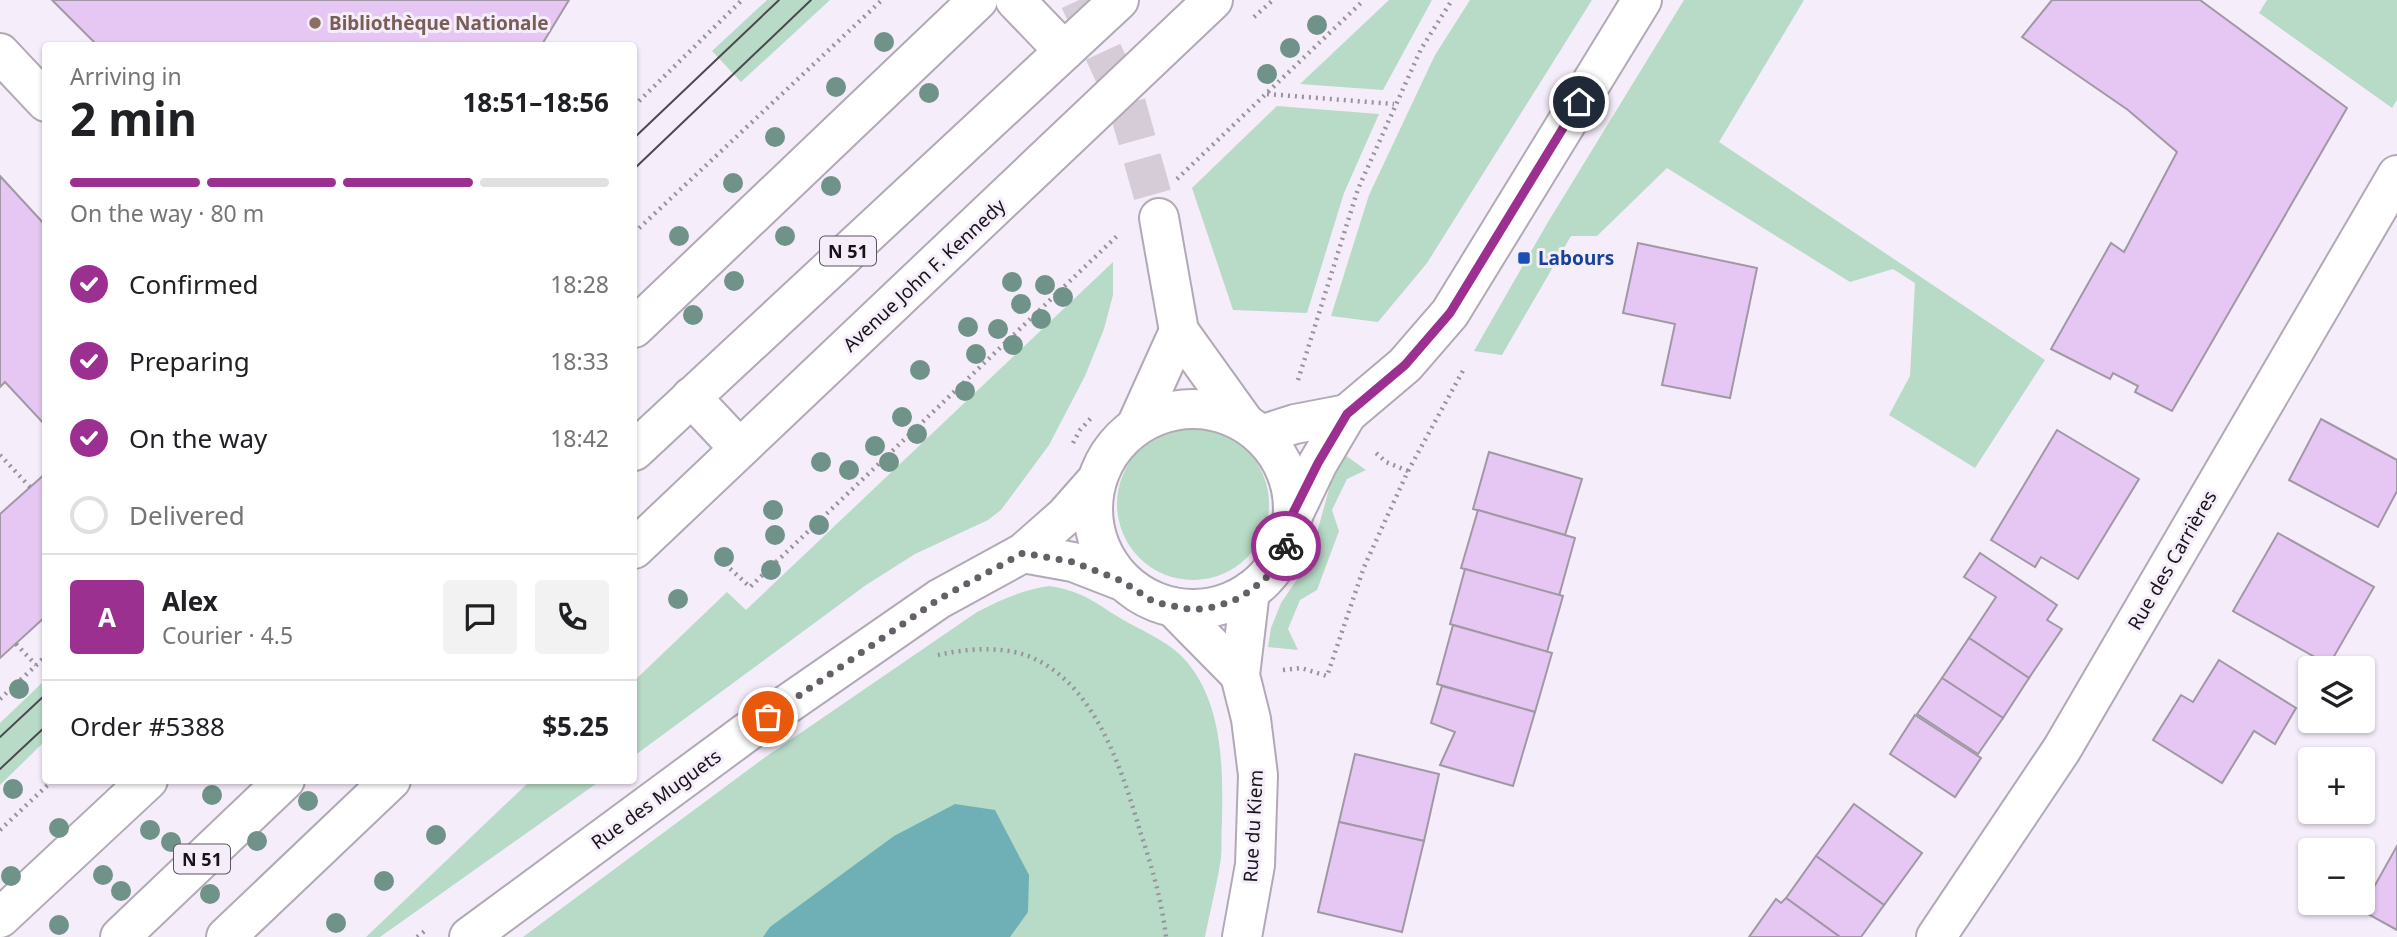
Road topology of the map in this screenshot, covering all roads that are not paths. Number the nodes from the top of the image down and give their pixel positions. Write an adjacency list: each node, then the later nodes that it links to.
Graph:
1 (978, 0): 11 (main road)
2 (1016, 0): 6 (main road)
3 (1119, 0): 6 (main road, N 51)
4 (1213, 0): 18 (main road, Avenue John F. Kennedy)
5 (1642, 0): 14 (main road)
6 (1064, 51): 13 (main road, N 51)
7 (0, 53): 8 (main road)
8 (42, 98)
9 (2397, 175): 35 (main road, Rue des Carrières)
10 (1142, 224): 12 (main road)
11 (637, 325)
12 (1179, 331): 15 (main road); 16 (main road)
13 (691, 397): 17 (main road, N 51); 18 (main road)
14 (1347, 414): 16 (main road); 20 (main road)
15 (1138, 424): 16 (main road); 19 (main road)
16 (1253, 429): 20 (main road)
17 (637, 448)
18 (739, 448): 21 (main road, Avenue John F. Kennedy)
19 (1095, 482): 22 (main road, Rue des Muguets); 23 (main road)
20 (1293, 513): 24 (main road)
21 (637, 546)
22 (1023, 553): 23 (main road); 33 (main road, Rue des Muguets)
23 (1122, 581): 25 (main road)
24 (1250, 591): 25 (main road); 26 (main road, Rue du Kiem)
25 (1172, 607): 26 (main road)
26 (1240, 675): 34 (main road, Rue du Kiem)
27 (144, 784): 30 (main road)
28 (281, 784): 31 (main road, N 51)
29 (387, 784): 32 (main road)
30 (0, 918)
31 (120, 937)
32 (226, 937)
33 (469, 937)
34 (1241, 937)
35 (1936, 937)

